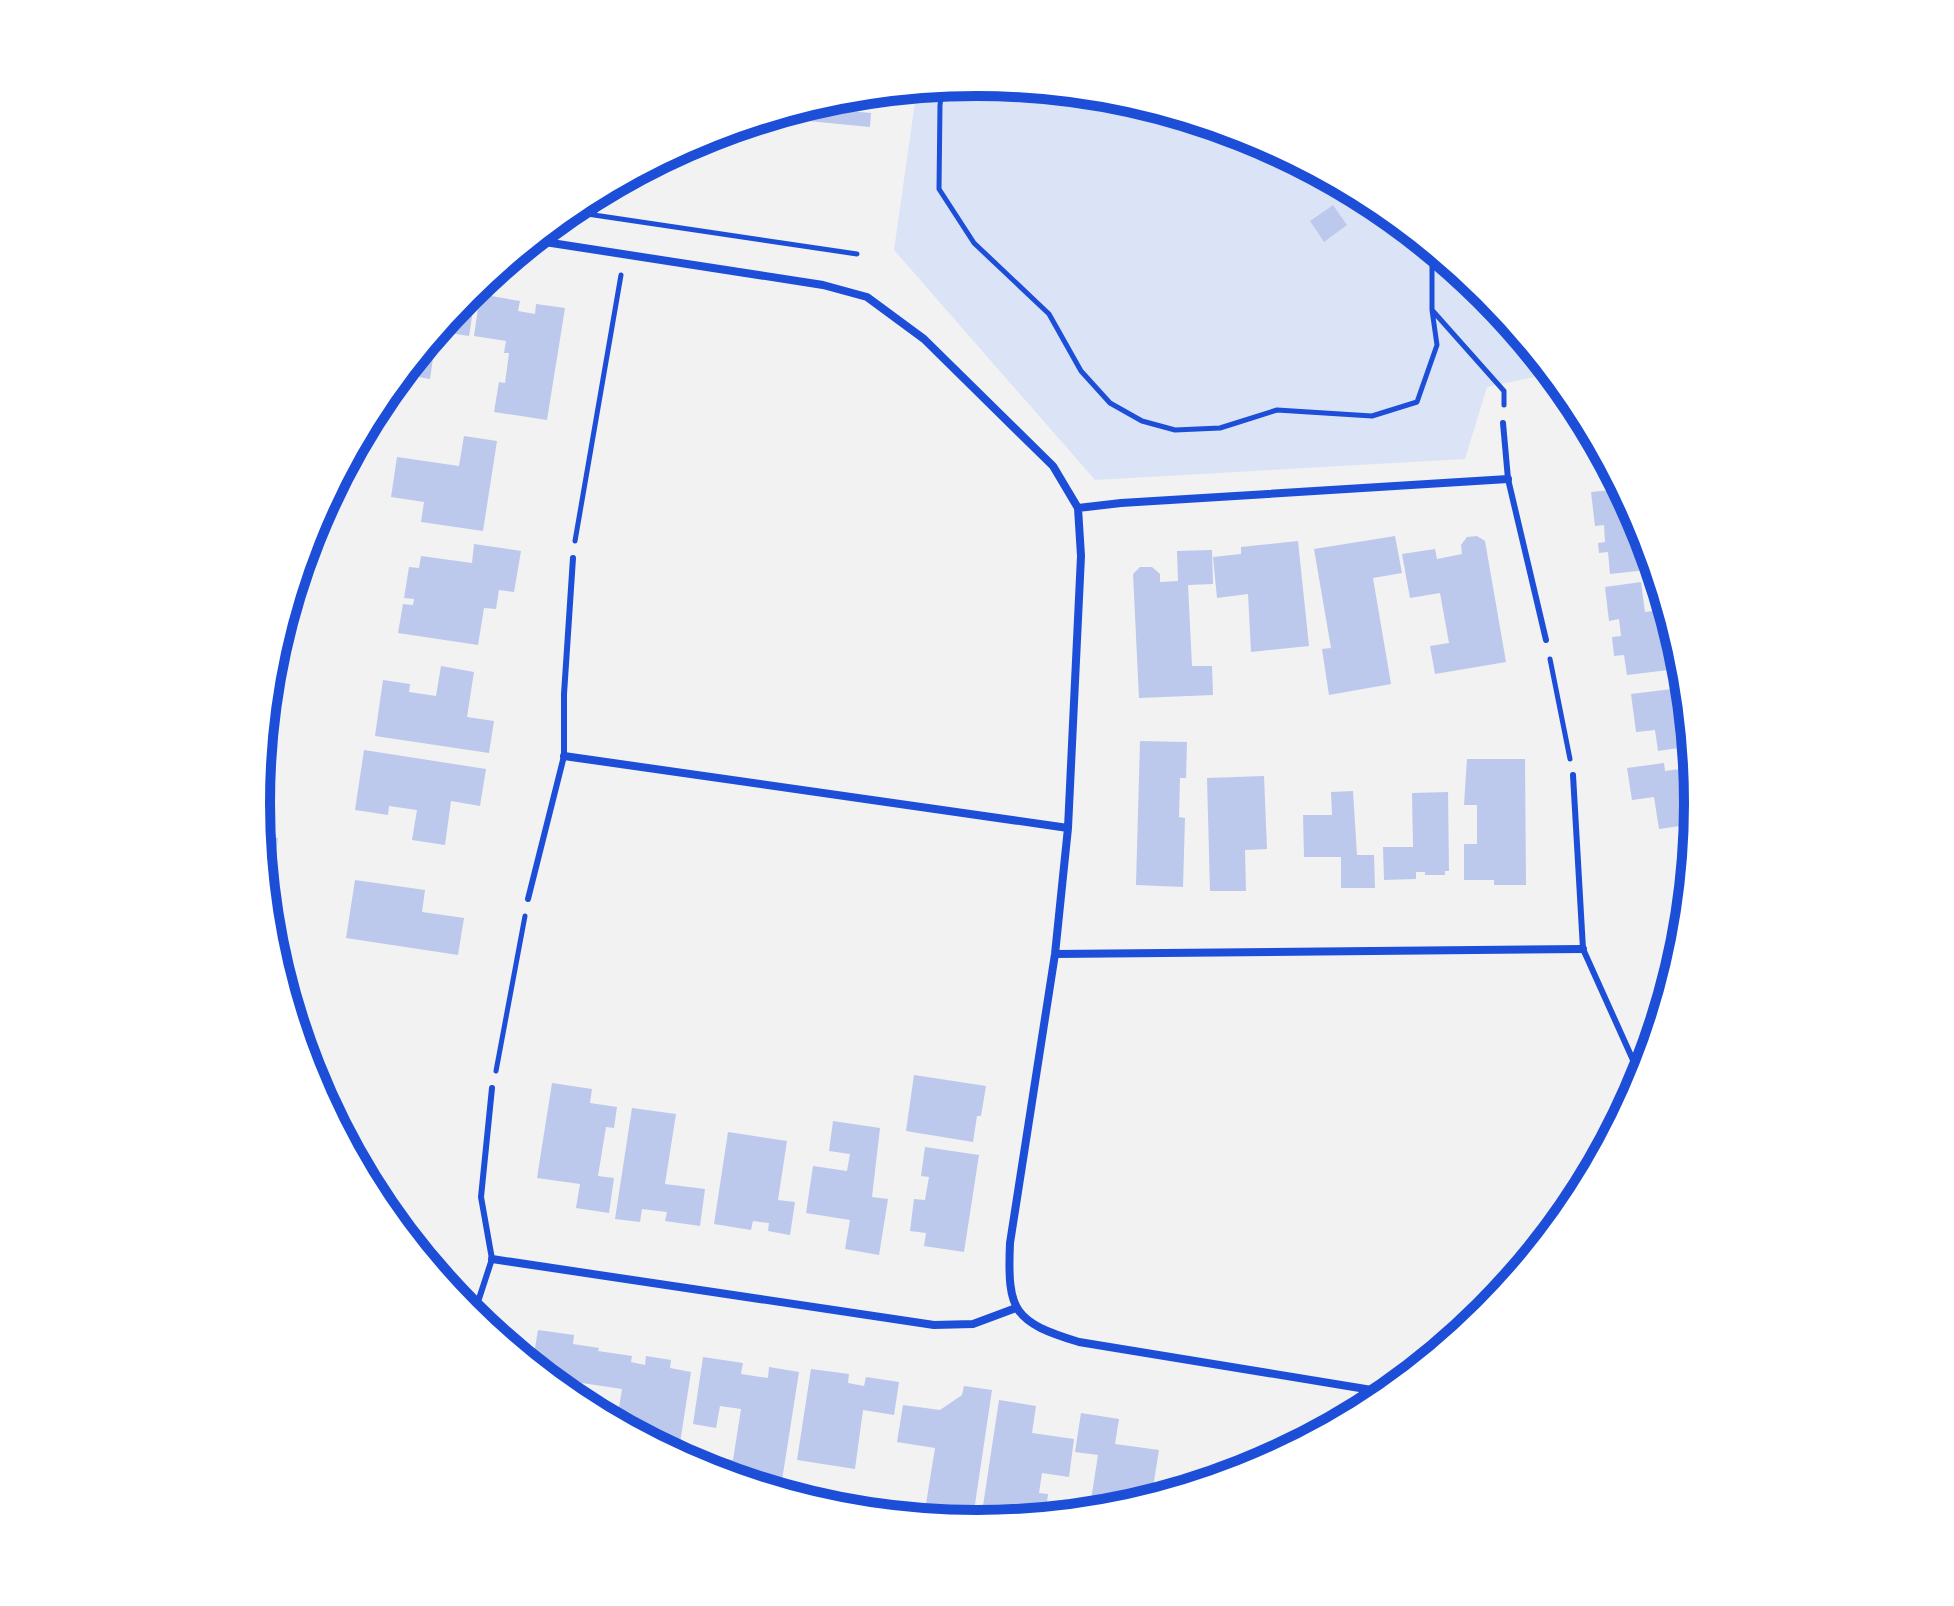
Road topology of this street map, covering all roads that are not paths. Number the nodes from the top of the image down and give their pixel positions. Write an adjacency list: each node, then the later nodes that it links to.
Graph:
1 (547, 242): 4 (street)
2 (1503, 423): 3 (lane)
3 (1508, 479): 4 (street); 6 (lane)
4 (1078, 508): 9 (street)
5 (573, 558): 7 (lane)
6 (1546, 640)
7 (564, 756): 9 (street); 10 (lane)
8 (1573, 775): 11 (lane)
9 (1068, 828): 12 (street)
10 (528, 899)
11 (1583, 949): 12 (street); 13 (lane)
12 (1055, 954): 17 (street)
13 (1634, 1063)
14 (492, 1088): 15 (lane)
15 (492, 1259): 16 (lane); 17 (street)
16 (477, 1303)
17 (1016, 1308): 18 (street)
18 (1371, 1390)

